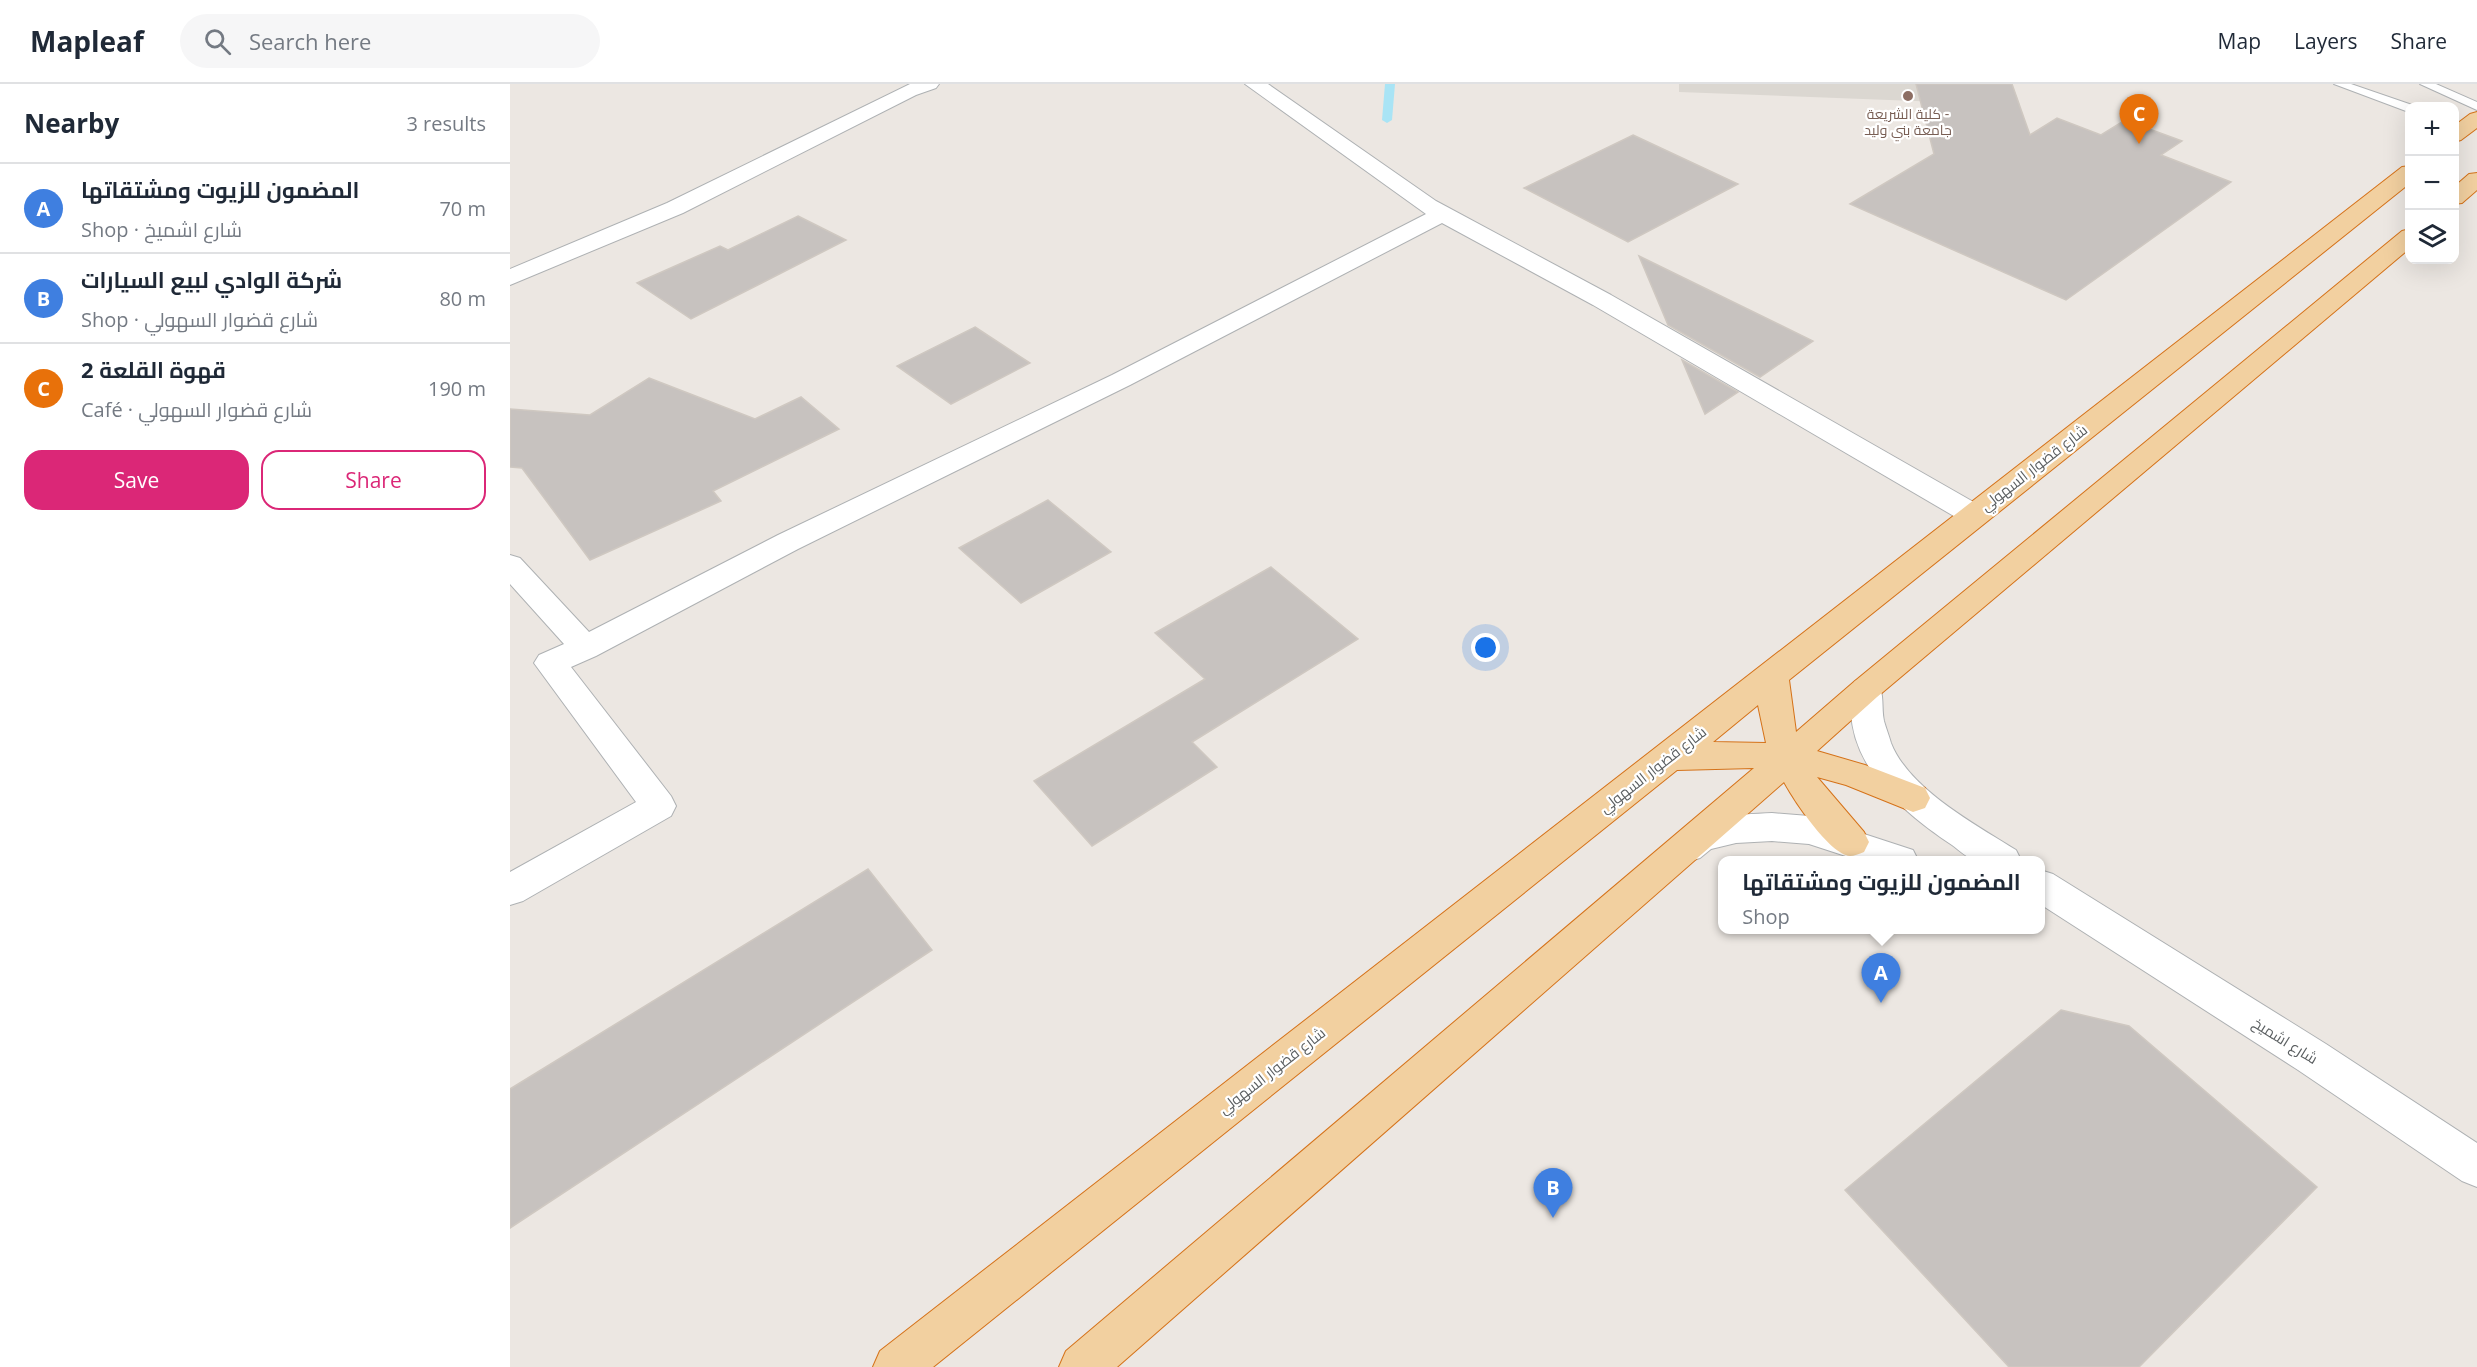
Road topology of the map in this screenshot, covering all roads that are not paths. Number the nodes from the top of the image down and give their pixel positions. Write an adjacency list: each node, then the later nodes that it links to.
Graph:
1 (928, 84): 12 (street)
2 (1256, 84): 10 (street)
3 (2340, 84): 6 (lane)
4 (2430, 85): 5 (lane)
5 (2477, 106)
6 (2405, 107)
7 (2405, 175): 13 (highway, شارع قضوار السهولي)
8 (2477, 179): 9 (highway)
9 (2459, 194)
10 (1442, 214): 13 (street); 15 (street)
11 (2405, 239): 17 (highway)
12 (510, 278)
13 (1974, 515): 16 (highway, شارع قضوار السهولي)
14 (510, 565): 15 (street)
15 (585, 648): 26 (street)
16 (1773, 675): 18 (highway); 19 (highway, شارع قضوار السهولي)
17 (1866, 689): 18 (highway); 20 (street)
18 (1787, 757): 19 (highway); 20 (highway); 21 (highway); 22 (highway)
19 (1669, 758): 30 (highway, شارع قضوار السهولي)
20 (1913, 798): 24 (street)
21 (1851, 842): 22 (street); 23 (street)
22 (1683, 851): 31 (highway)
23 (1887, 856)
24 (1996, 856)
25 (2045, 888): 28 (street, شارع اشميخ)
26 (510, 890)
27 (2045, 907): 28 (street)
28 (2090, 918): 29 (street, شارع اشميخ)
29 (2477, 1167)
30 (896, 1367)
31 (1082, 1367)

